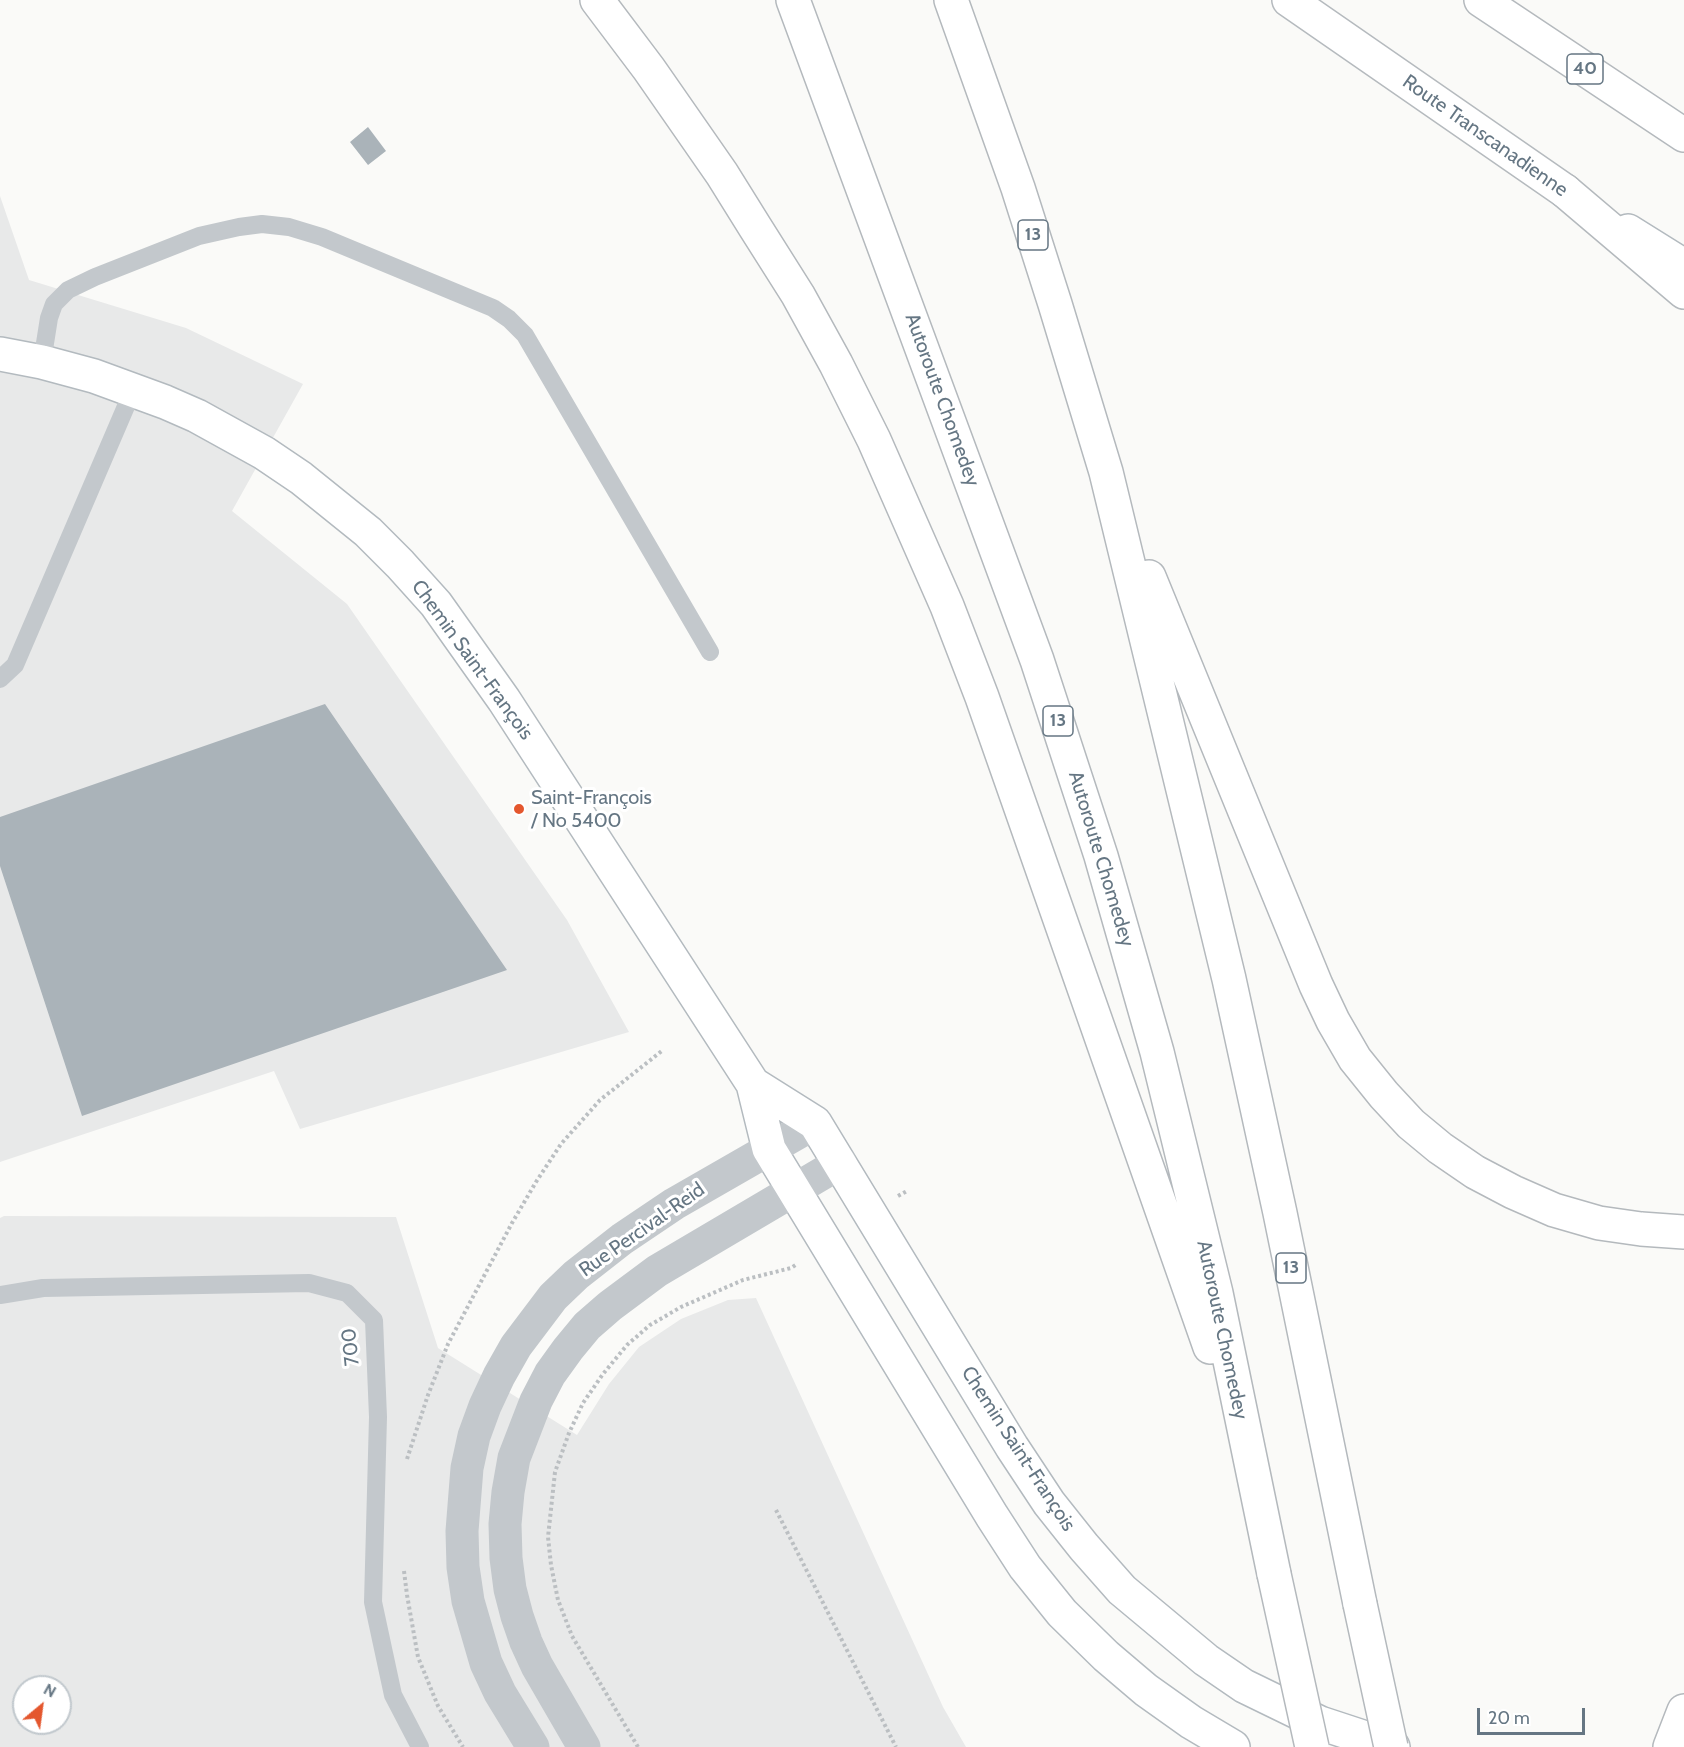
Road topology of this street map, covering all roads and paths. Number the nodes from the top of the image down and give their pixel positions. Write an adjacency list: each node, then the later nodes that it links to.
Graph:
1 (597, 0): 24 (main road)
2 (793, 0): 24 (main road, Autoroute Chomedey / 13)
3 (951, 0): 13 (main road, 13)
4 (1289, 0): 7 (main road, Route Transcanadienne)
5 (1481, 0): 6 (main road, 40)
6 (1684, 135)
7 (1566, 192): 8 (main road, Route Transcanadienne); 9 (main road)
8 (1684, 266)
9 (1684, 292)
10 (0, 354): 11 (main road, Chemin Saint-François)
11 (42, 362): 12 (main road, Chemin Saint-François); 14 (lane)
12 (133, 390): 15 (lane); 16 (main road, Chemin Saint-François)
13 (1106, 472): 21 (main road); 34 (main road, 13, bridge)
14 (710, 652)
15 (0, 679)
16 (753, 1084): 17 (main road, Chemin Saint-François); 18 (main road, Chemin Saint-François)
17 (815, 1123): 18 (street, Rue Percival-Reid); 19 (main road, Chemin Saint-François)
18 (769, 1149): 20 (main road, Chemin Saint-François); 28 (street, Rue Percival-Reid)
19 (840, 1163): 20 (street); 34 (main road, Chemin Saint-François)
20 (793, 1190): 29 (street); 32 (main road, Chemin Saint-François)
21 (1684, 1232)
22 (791, 1268): 30 (path)
23 (0, 1295): 27 (lane, 700)
24 (1251, 1465): 33 (main road, Autoroute Chomedey / 13, bridge)
25 (776, 1510): 31 (path)
26 (1684, 1711): 35 (main road)
27 (420, 1747)
28 (533, 1747)
29 (584, 1747)
30 (638, 1747)
31 (896, 1747)
32 (1233, 1747)
33 (1312, 1747)
34 (1392, 1747)
35 (1670, 1747)

